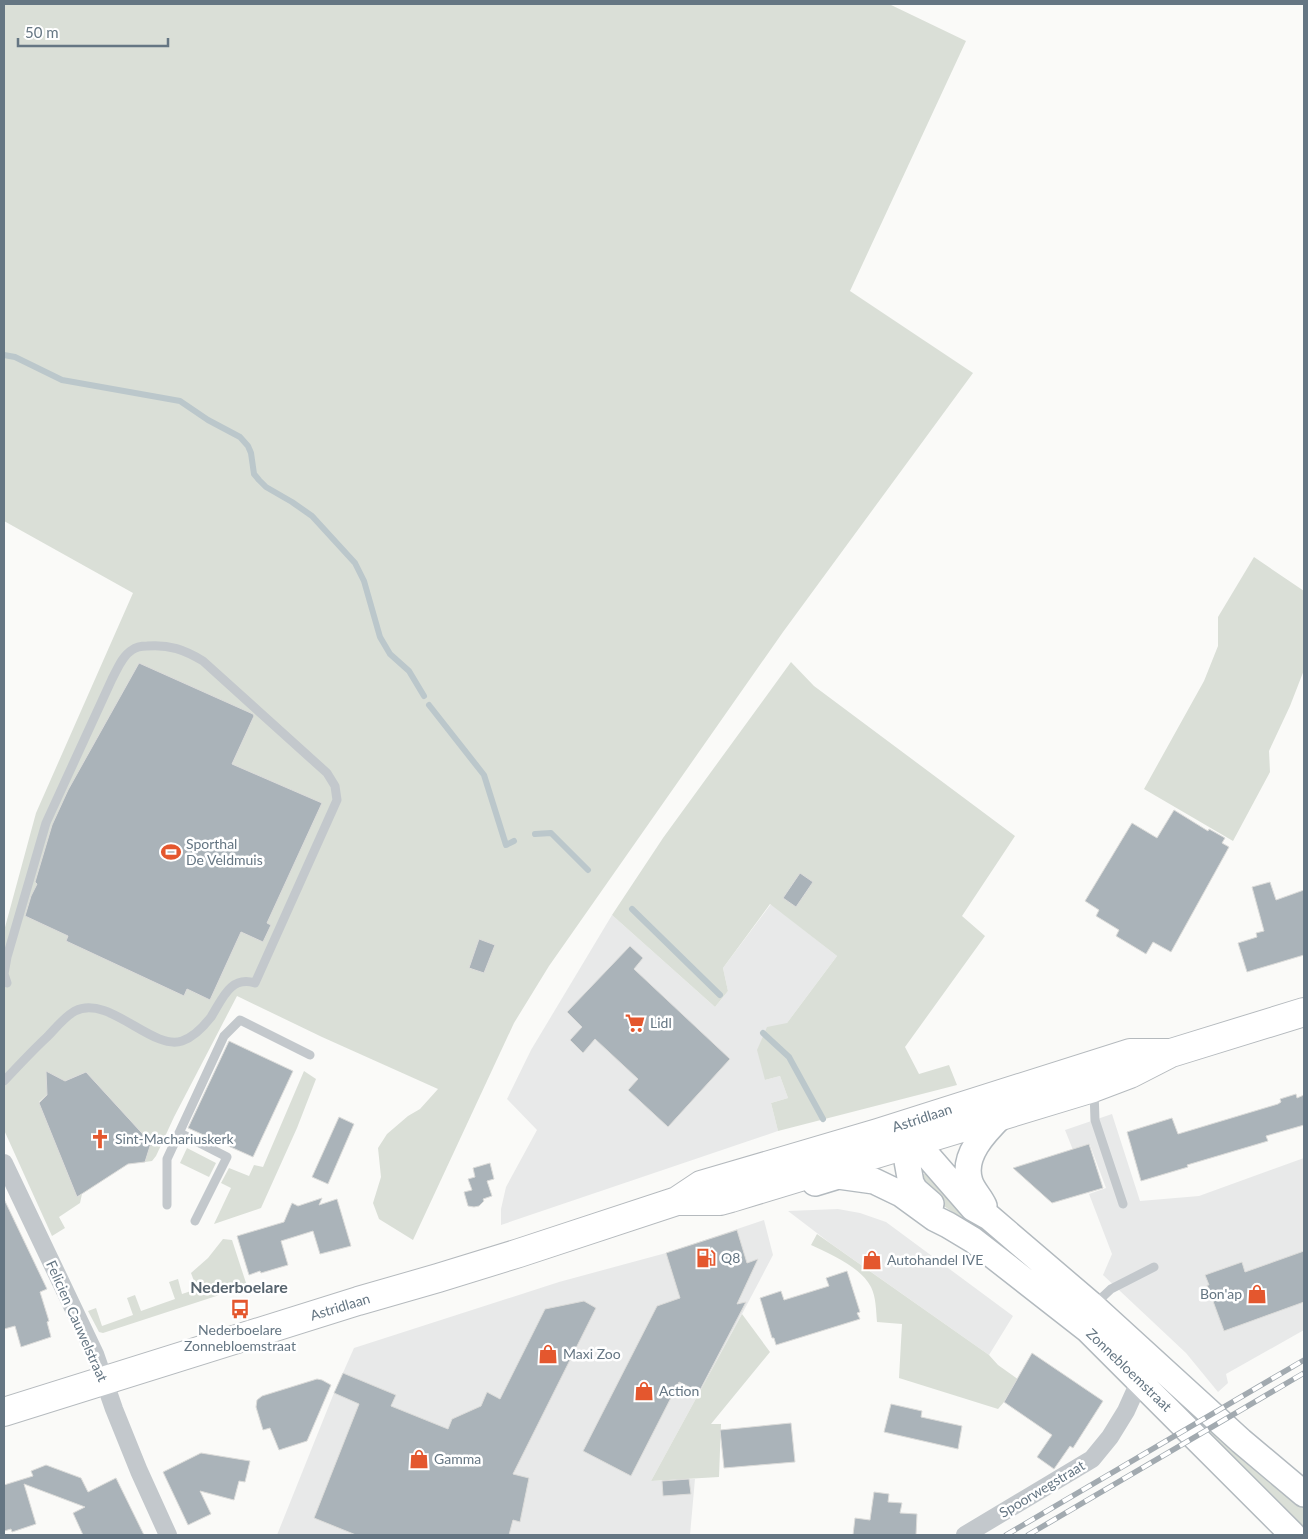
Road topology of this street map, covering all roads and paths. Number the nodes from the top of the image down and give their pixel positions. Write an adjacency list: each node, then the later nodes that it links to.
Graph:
1 (7, 983): 5 (lane)
2 (1304, 1012): 3 (main road, Astridlaan)
3 (1171, 1053): 6 (main road, Astridlaan); 9 (main road, Astridlaan)
4 (310, 1054): 8 (lane)
5 (4, 1081)
6 (1093, 1088): 7 (main road, Astridlaan); 13 (lane)
7 (1002, 1115): 9 (main road, Astridlaan); 15 (main road)
8 (180, 1133): 14 (lane); 16 (lane)
9 (911, 1141): 11 (main road, Astridlaan); 12 (main road, Astridlaan); 15 (main road, Zonnebloemstraat); 17 (main road)
10 (4, 1163): 21 (street, Felicien Cauwelstraat)
11 (731, 1198): 12 (main road, Astridlaan); 17 (main road, Zonnebloemstraat)
12 (677, 1201): 21 (main road, Astridlaan)
13 (1123, 1204)
14 (167, 1205)
15 (989, 1217): 19 (main road, Zonnebloemstraat)
16 (195, 1221)
17 (948, 1225): 20 (main road, Zonnebloemstraat)
18 (1154, 1267): 19 (lane)
19 (1093, 1306): 23 (main road, Zonnebloemstraat)
20 (1140, 1380): 25 (street, Spoorwegstraat); 26 (main road, Zonnebloemstraat)
21 (104, 1381): 22 (main road, Astridlaan); 24 (street, Felicien Cauwelstraat)
22 (4, 1412)
23 (1304, 1494)
24 (168, 1535)
25 (965, 1535)
26 (1293, 1535)

